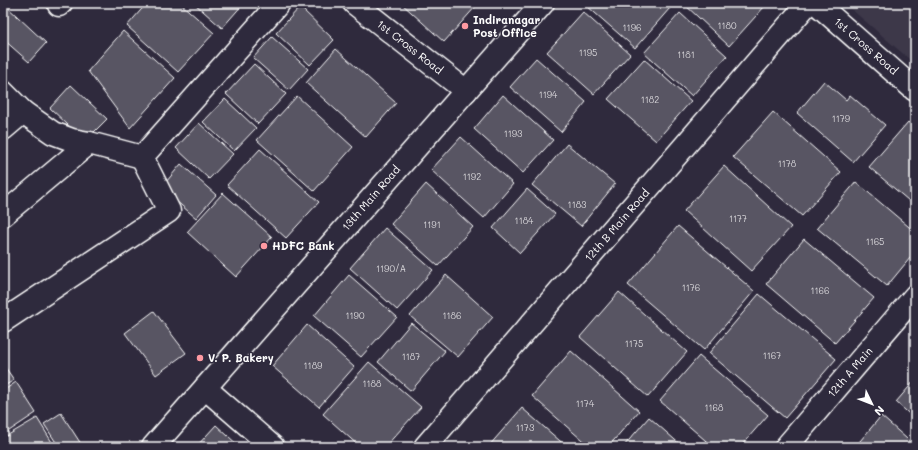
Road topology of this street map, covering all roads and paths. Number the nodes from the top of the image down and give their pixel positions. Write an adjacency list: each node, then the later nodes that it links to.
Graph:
1 (279, 3): 12 (street)
2 (354, 3): 7 (street, 1st Cross Road)
3 (543, 3): 7 (street, 13th Main Road)
4 (808, 3): 19 (street, 12th B Main Road)
5 (816, 3): 6 (street, 1st Cross Road)
6 (915, 90)
7 (466, 91): 16 (street, 13th Main Road)
8 (3, 92): 9 (street)
9 (23, 112): 10 (street); 11 (street)
10 (3, 129)
11 (89, 143): 12 (street); 13 (street)
12 (142, 157): 15 (street)
13 (3, 215)
14 (915, 296): 20 (street, 12th A Main)
15 (3, 321)
16 (205, 388): 17 (street, 13th Main Road); 18 (street)
17 (153, 447)
18 (273, 447)
19 (425, 447)
20 (786, 447)

